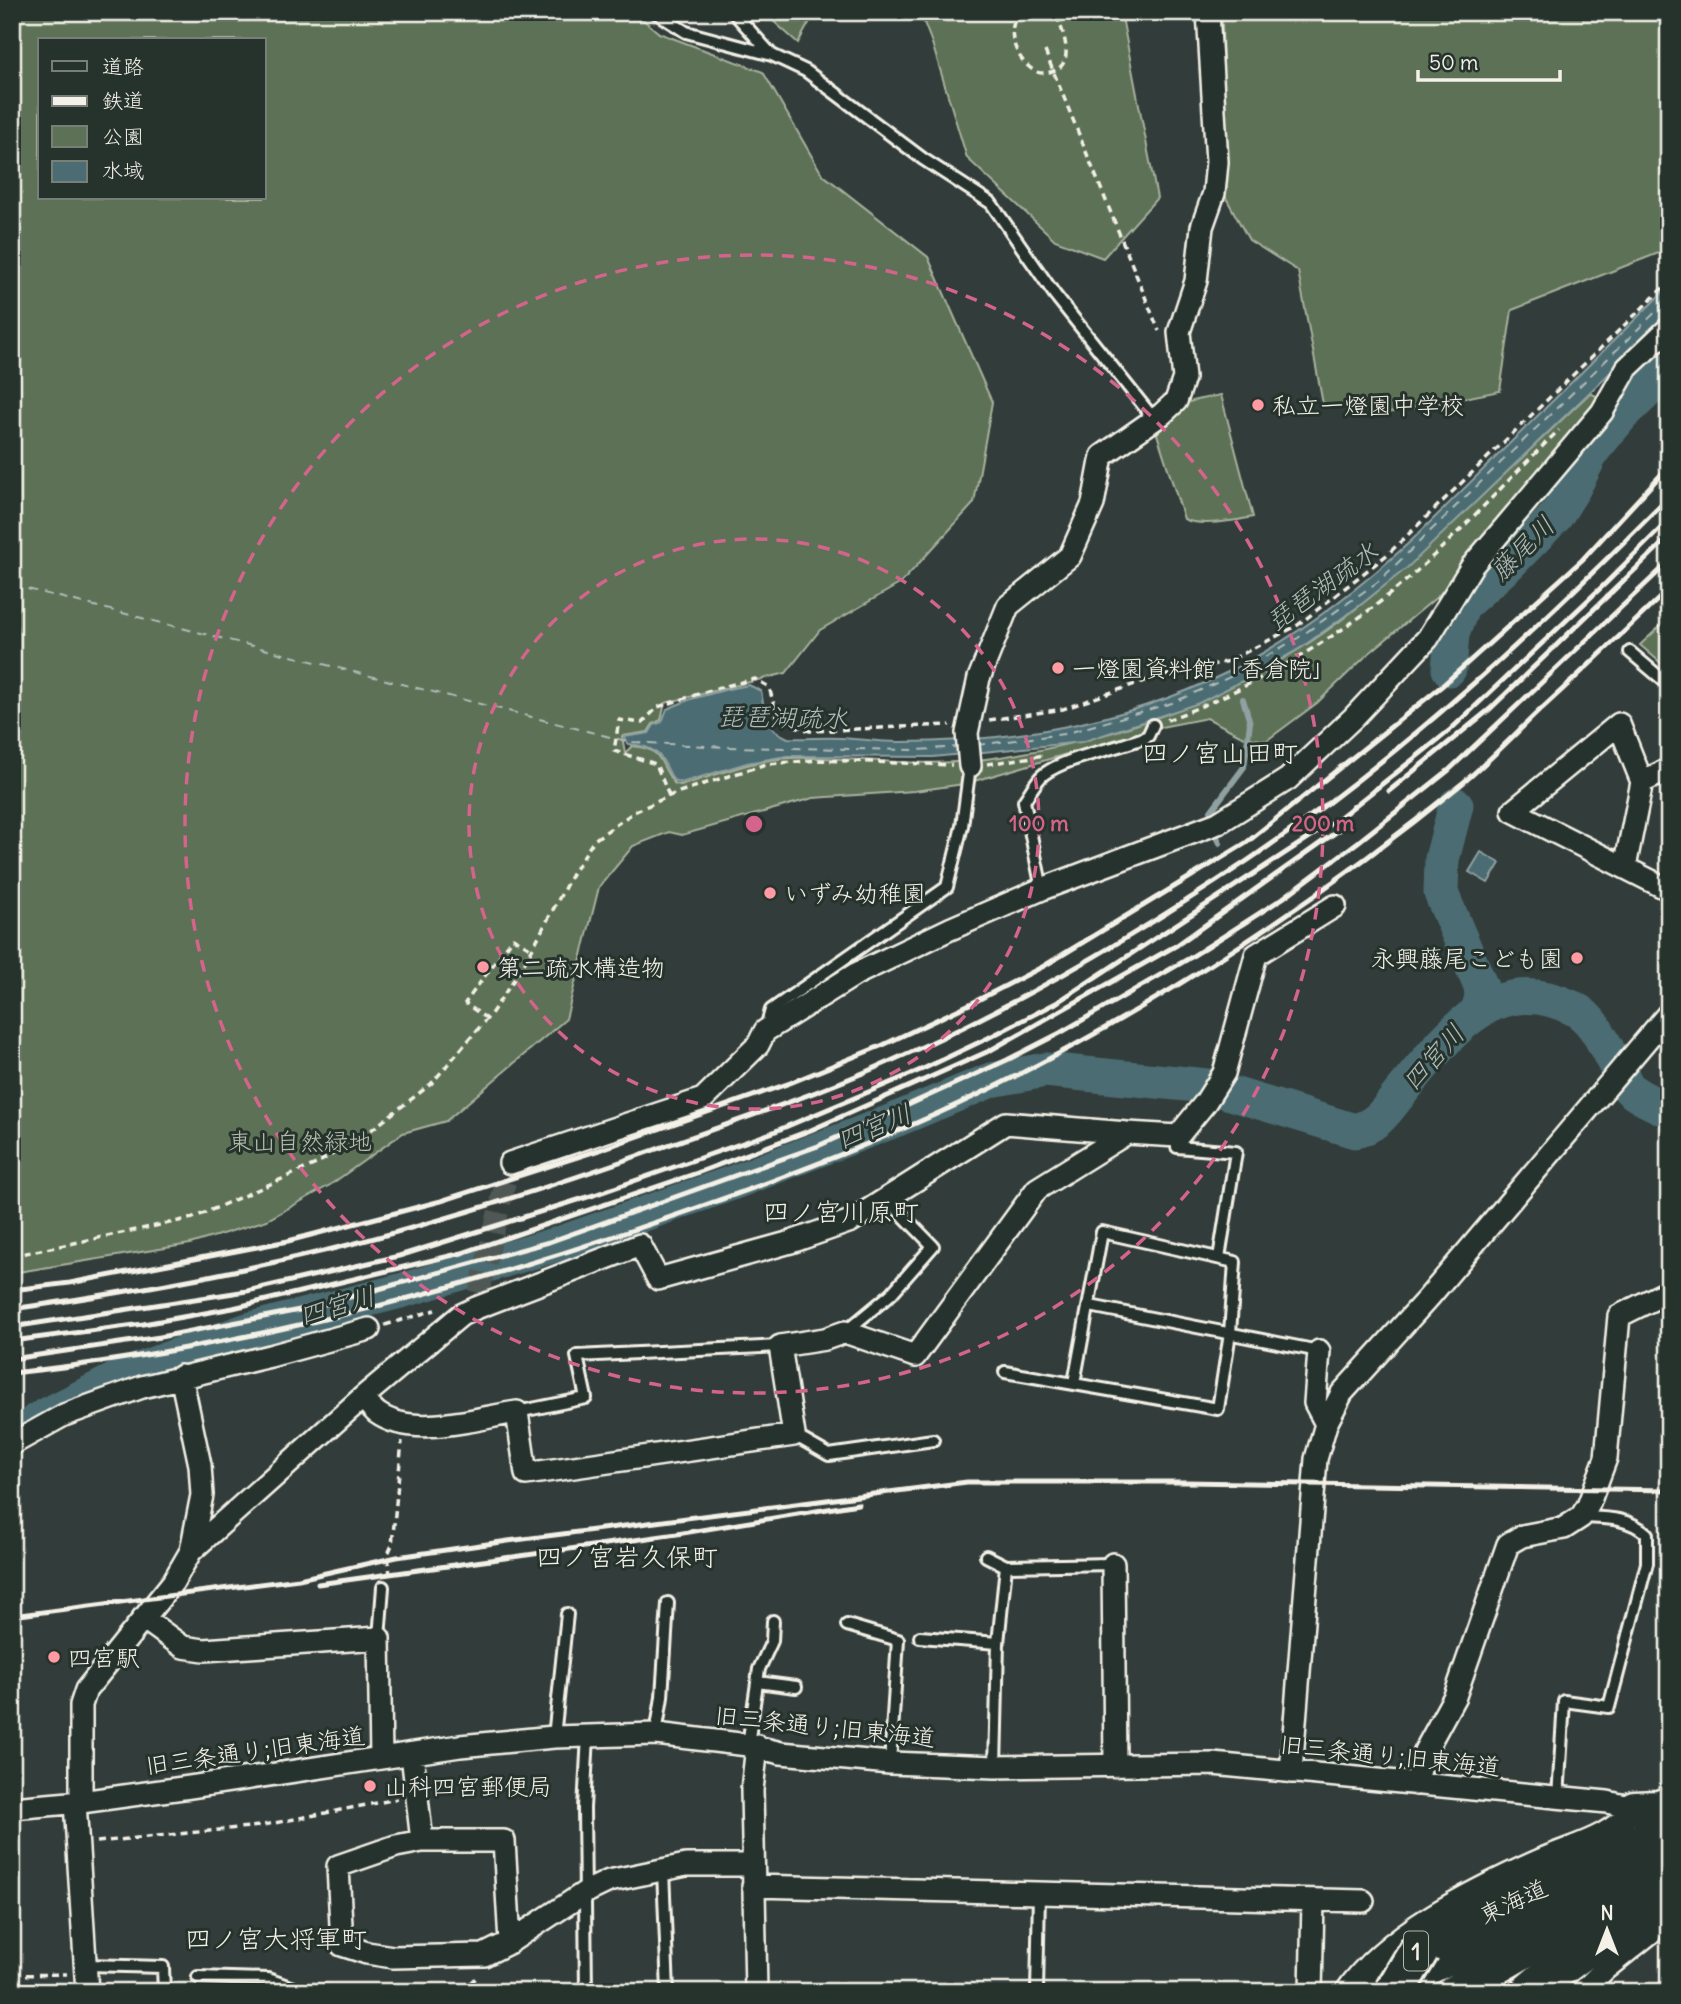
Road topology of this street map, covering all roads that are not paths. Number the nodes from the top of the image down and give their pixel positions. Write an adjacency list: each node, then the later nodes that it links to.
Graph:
1 (655, 12): 4 (lane)
2 (733, 12): 4 (lane)
3 (1208, 12): 6 (street)
4 (772, 55): 6 (lane)
5 (1669, 328): 14 (street)
6 (1154, 419): 10 (street)
7 (1630, 652): 8 (lane)
8 (1669, 685)
9 (1153, 725): 14 (lane)
10 (970, 764): 18 (lane)
11 (1669, 769): 12 (street)
12 (1642, 782): 13 (street); 13 (street)
13 (1625, 867): 15 (street)
14 (1042, 888): 18 (street)
15 (1669, 890)
16 (1335, 906): 20 (street)
17 (1669, 1013): 36 (street)
18 (765, 1031): 21 (street)
19 (1127, 1133): 20 (street); 22 (street); 27 (street)
20 (1178, 1136): 23 (lane)
21 (510, 1163)
22 (888, 1200): 27 (lane); 34 (street)
23 (1219, 1258): 25 (lane); 28 (lane)
24 (1669, 1291): 40 (street)
25 (1090, 1306): 28 (lane); 33 (lane)
26 (369, 1329): 32 (street)
27 (845, 1332): 29 (street)
28 (1230, 1334): 30 (lane); 33 (lane)
29 (780, 1346): 35 (lane); 37 (street)
30 (1319, 1351): 36 (street)
31 (1004, 1372): 33 (lane)
32 (181, 1376): 39 (street); 41 (street)
33 (1074, 1383)
34 (363, 1396): 35 (street); 41 (street)
35 (517, 1412): 37 (street)
36 (1326, 1424): 65 (street)
37 (794, 1435): 38 (lane)
38 (933, 1440)
39 (12, 1444)
40 (1581, 1517): 66 (street); 67 (lane)
41 (191, 1551): 48 (street)
42 (986, 1556): 44 (lane)
43 (1113, 1564): 44 (lane); 63 (street)
44 (1006, 1566): 53 (lane)
45 (383, 1587): 52 (lane)
46 (668, 1603): 56 (lane)
47 (567, 1614): 58 (lane)
48 (143, 1618): 52 (street); 68 (street)
49 (773, 1621): 54 (lane)
50 (847, 1625): 62 (lane)
51 (920, 1637): 53 (lane)
52 (379, 1639): 61 (street)
53 (998, 1643): 64 (lane)
54 (757, 1682): 55 (lane); 59 (lane)
55 (796, 1687)
56 (656, 1734): 57 (street, 旧三条通り;旧東海道); 59 (street, 旧三条通り;旧東海道)
57 (588, 1736): 58 (street, 旧三条通り;旧東海道); 76 (lane)
58 (554, 1737): 60 (street, 旧三条通り;旧東海道)
59 (752, 1746): 62 (street, 旧三条通り;旧東海道); 73 (street)
60 (412, 1754): 61 (street, 旧三条通り;旧東海道); 71 (street)
61 (381, 1758): 68 (street, 旧三条通り;旧東海道)
62 (890, 1763): 64 (street, 旧三条通り;旧東海道)
63 (1115, 1766): 64 (street, 旧三条通り;旧東海道); 65 (street, 旧三条通り;旧東海道)
64 (995, 1767)
65 (1291, 1772): 66 (street, 旧三条通り;旧東海道)
66 (1416, 1784): 67 (street, 旧三条通り;旧東海道)
67 (1558, 1798): 70 (street, 旧三条通り;旧東海道)
68 (78, 1802): 69 (street, 旧三条通り;旧東海道); 82 (street)
69 (12, 1808)
70 (1658, 1812): 84 (highway, 東海道 / 1); 95 (street)
71 (422, 1840): 81 (street); 81 (street)
72 (1669, 1857): 84 (main road)
73 (753, 1865): 74 (street); 75 (street)
74 (663, 1870): 76 (street); 91 (lane)
75 (753, 1886): 77 (street); 92 (street)
76 (584, 1893): 81 (street); 90 (lane)
77 (1039, 1893): 79 (street); 93 (lane)
78 (1664, 1897): 86 (highway); 98 (main road)
79 (1314, 1900): 80 (street); 94 (street)
80 (1363, 1901)
81 (510, 1942)
82 (87, 1977): 87 (lane)
83 (198, 1977): 85 (lane)
84 (1411, 1978): 96 (highway, 東海道 / 1); 97 (main road)
85 (229, 1979): 88 (lane); 89 (lane)
86 (1552, 1986)
87 (164, 1992)
88 (230, 1992)
89 (328, 1992)
90 (586, 1992)
91 (668, 1992)
92 (756, 1992)
93 (1037, 1992)
94 (1311, 1992)
95 (1346, 1992)
96 (1369, 1992)
97 (1379, 1992)
98 (1454, 1992)

